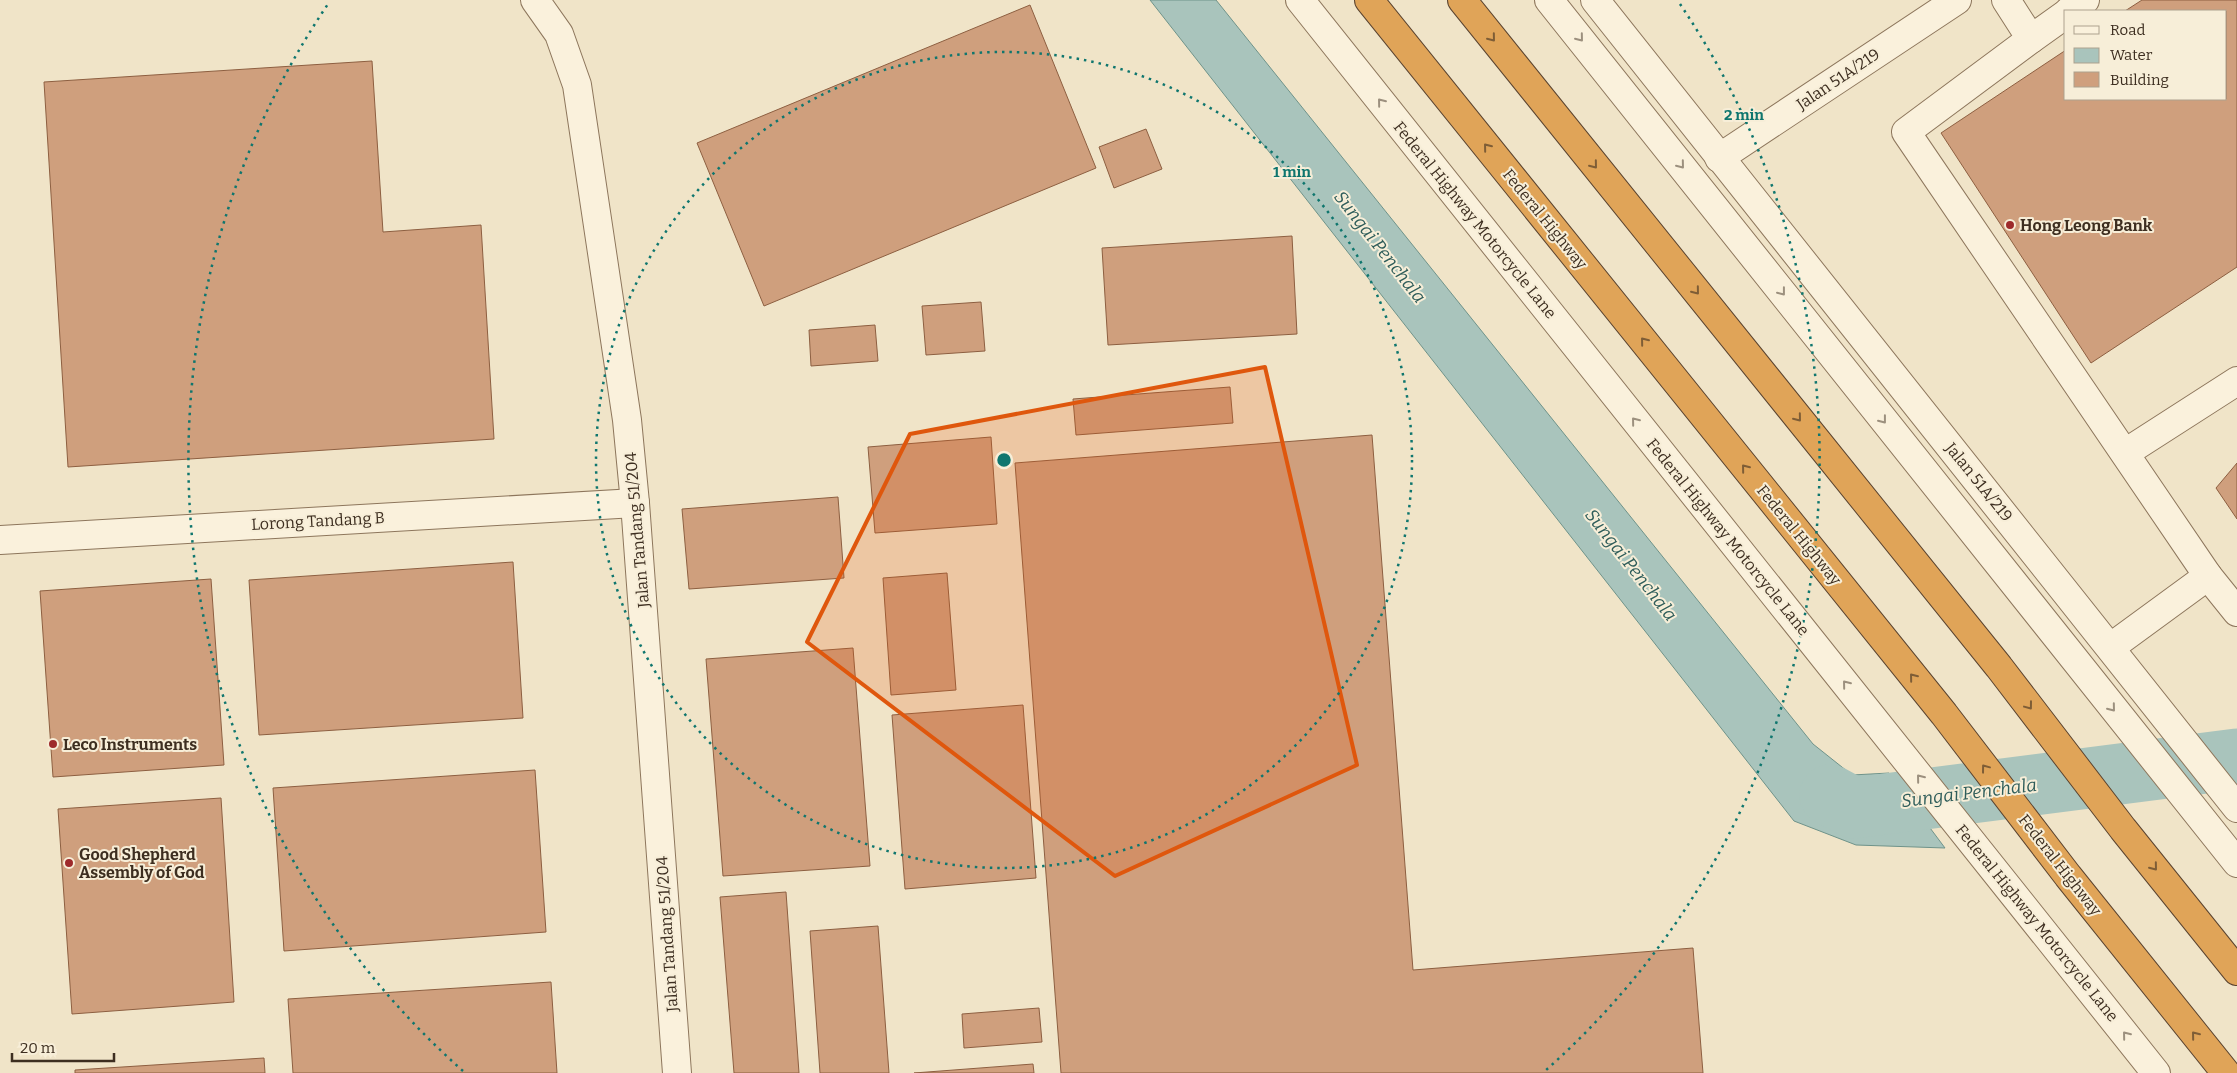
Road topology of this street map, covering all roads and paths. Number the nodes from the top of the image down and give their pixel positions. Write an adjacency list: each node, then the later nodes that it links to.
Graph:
1 (535, 0): 16 (street, Jalan Tandang 51/204)
2 (1300, 0): 25 (street, Federal Highway Motorcycle Lane, one-way to 2)
3 (1369, 0): 26 (highway, Federal Highway, one-way to 3)
4 (1462, 0): 23 (highway, one-way to 23)
5 (1549, 0): 22 (street, one-way to 22)
6 (1595, 0): 13 (street, Jalan 51A/219)
7 (1956, 0): 13 (street, Jalan 51A/219)
8 (2006, 0): 12 (street)
9 (2084, 0): 10 (street)
10 (2070, 10)
11 (2064, 15): 12 (street)
12 (2031, 40): 15 (street)
13 (1719, 158): 20 (street, Jalan 51A/219)
14 (2237, 381): 15 (street)
15 (2125, 453): 18 (street)
16 (635, 502): 17 (street, Lorong Tandang B); 24 (street, Jalan Tandang 51/204)
17 (0, 540)
18 (2208, 576): 19 (street); 20 (street)
19 (2237, 612)
20 (2111, 647): 21 (street, Jalan 51A/219)
21 (2237, 808)
22 (2237, 863)
23 (2237, 971)
24 (677, 1073)
25 (2156, 1073)
26 (2226, 1073)

